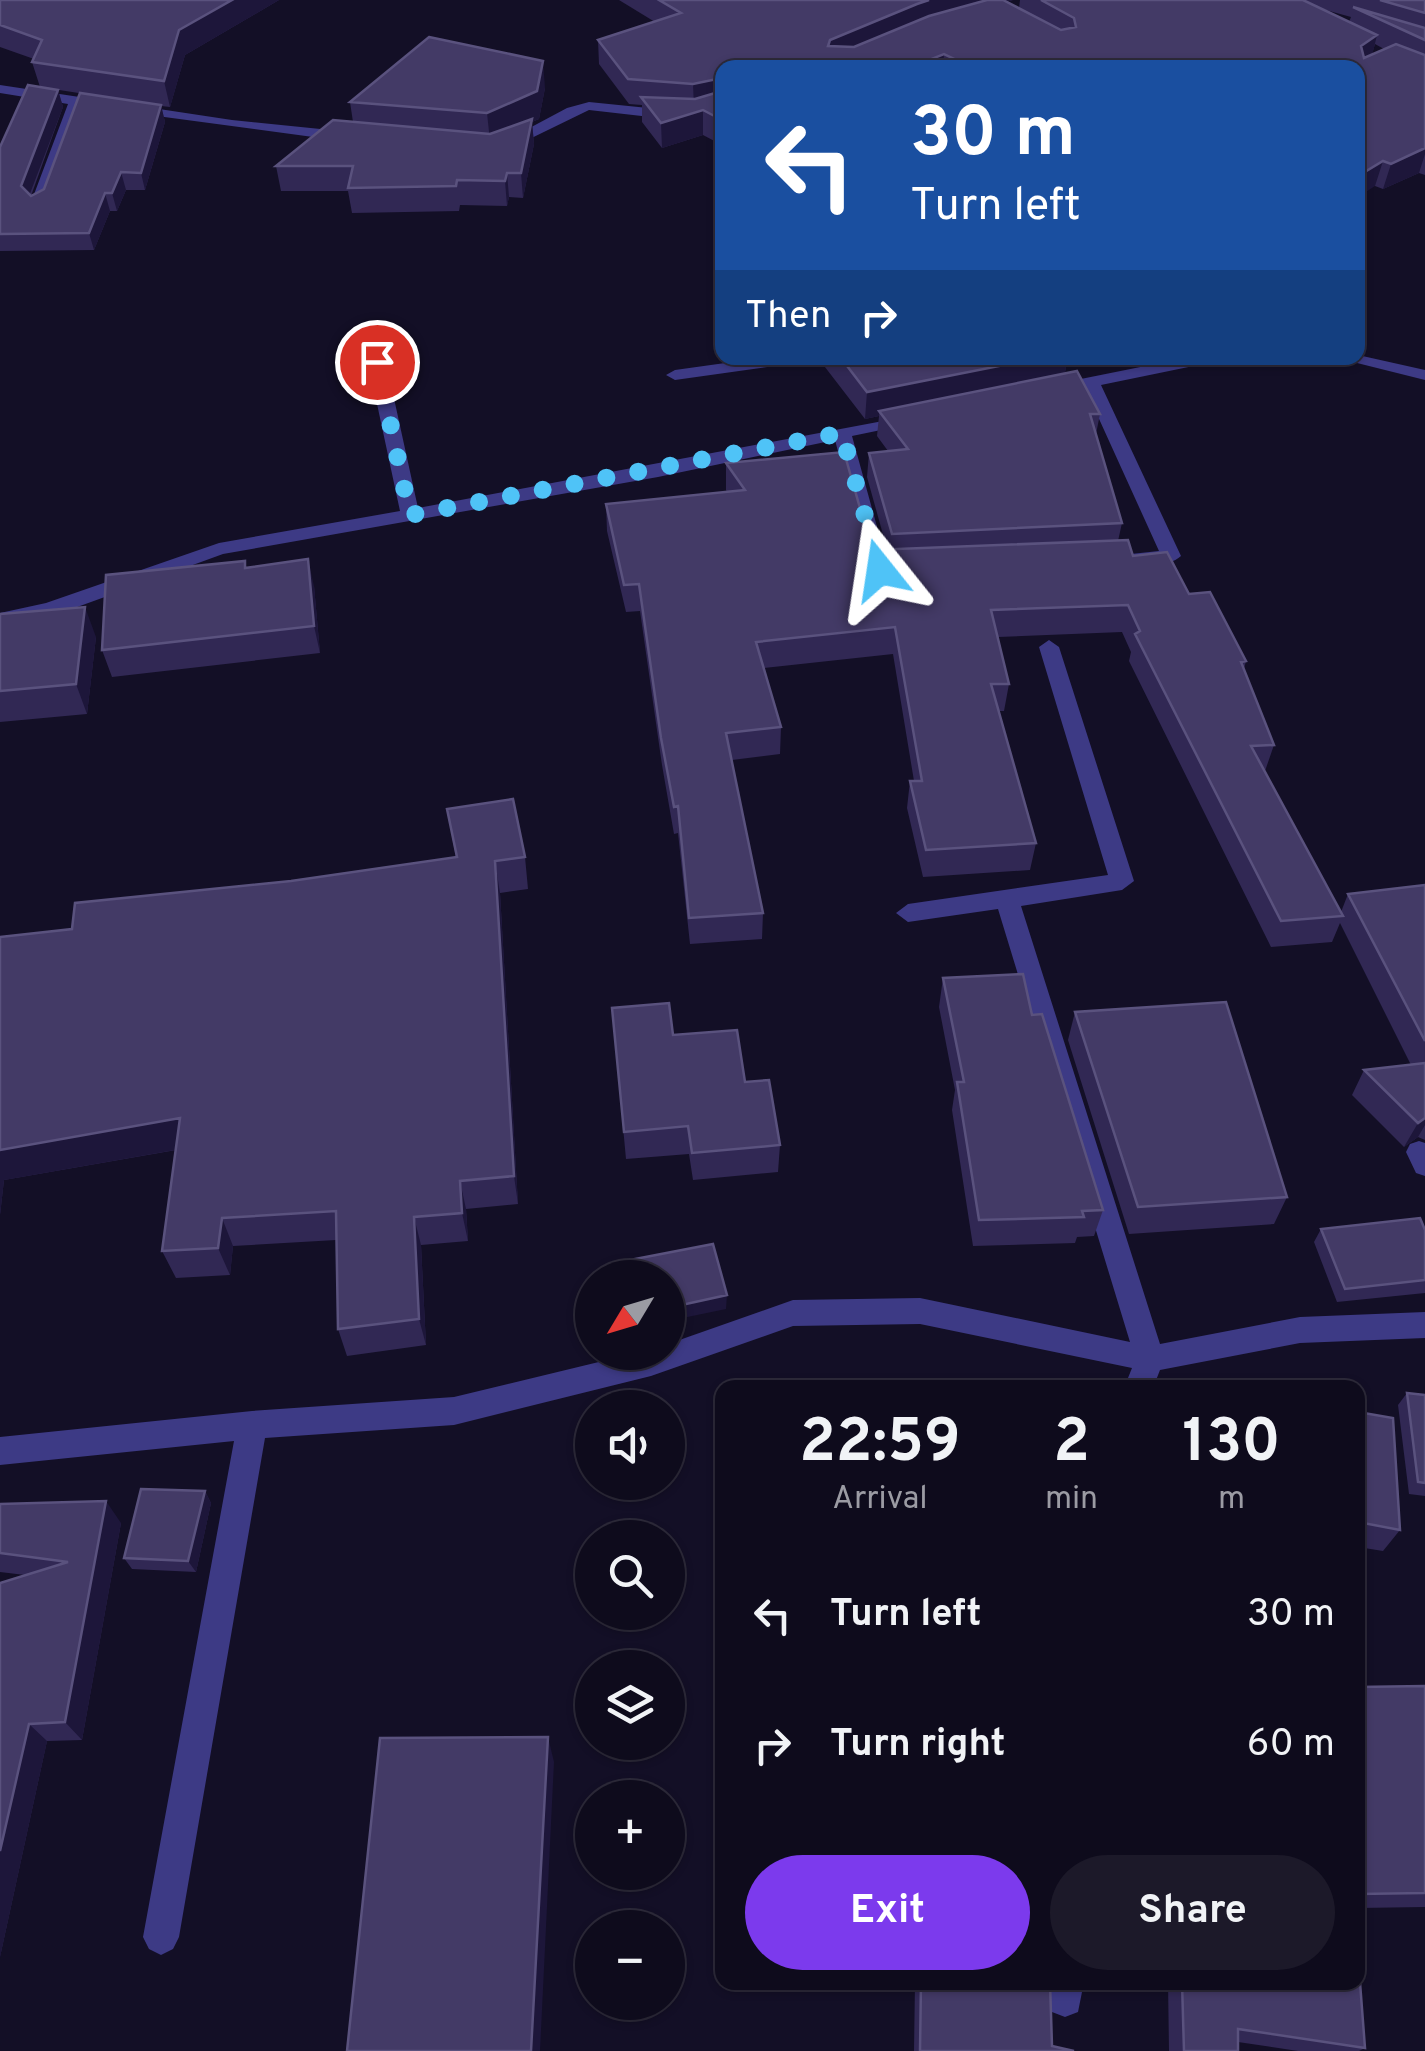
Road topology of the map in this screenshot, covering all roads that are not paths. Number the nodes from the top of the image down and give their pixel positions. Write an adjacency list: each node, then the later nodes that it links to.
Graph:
1 (0, 89): 2 (street)
2 (76, 101): 4 (street); 6 (street)
3 (715, 111): 5 (street)
4 (360, 138)
5 (494, 150)
6 (38, 205)
7 (377, 362): 19 (street)
8 (1365, 362): 14 (street)
9 (746, 365): 13 (street)
10 (1121, 365): 12 (street)
11 (1173, 365): 12 (street)
12 (1129, 374): 15 (street)
13 (675, 375)
14 (1425, 375)
15 (1091, 382): 16 (street); 20 (street)
16 (1034, 394)
17 (938, 413): 18 (street)
18 (842, 433): 19 (street); 21 (street)
19 (410, 515): 22 (street)
20 (1112, 559)
21 (918, 568)
22 (0, 620)
23 (1049, 647): 24 (street)
24 (1008, 900): 25 (street); 27 (street)
25 (908, 913)
26 (1425, 1325): 27 (street)
27 (1150, 1359): 28 (street); 29 (street)
28 (1141, 1380)
29 (252, 1425): 30 (street); 31 (street)
30 (0, 1451)
31 (161, 1936)

